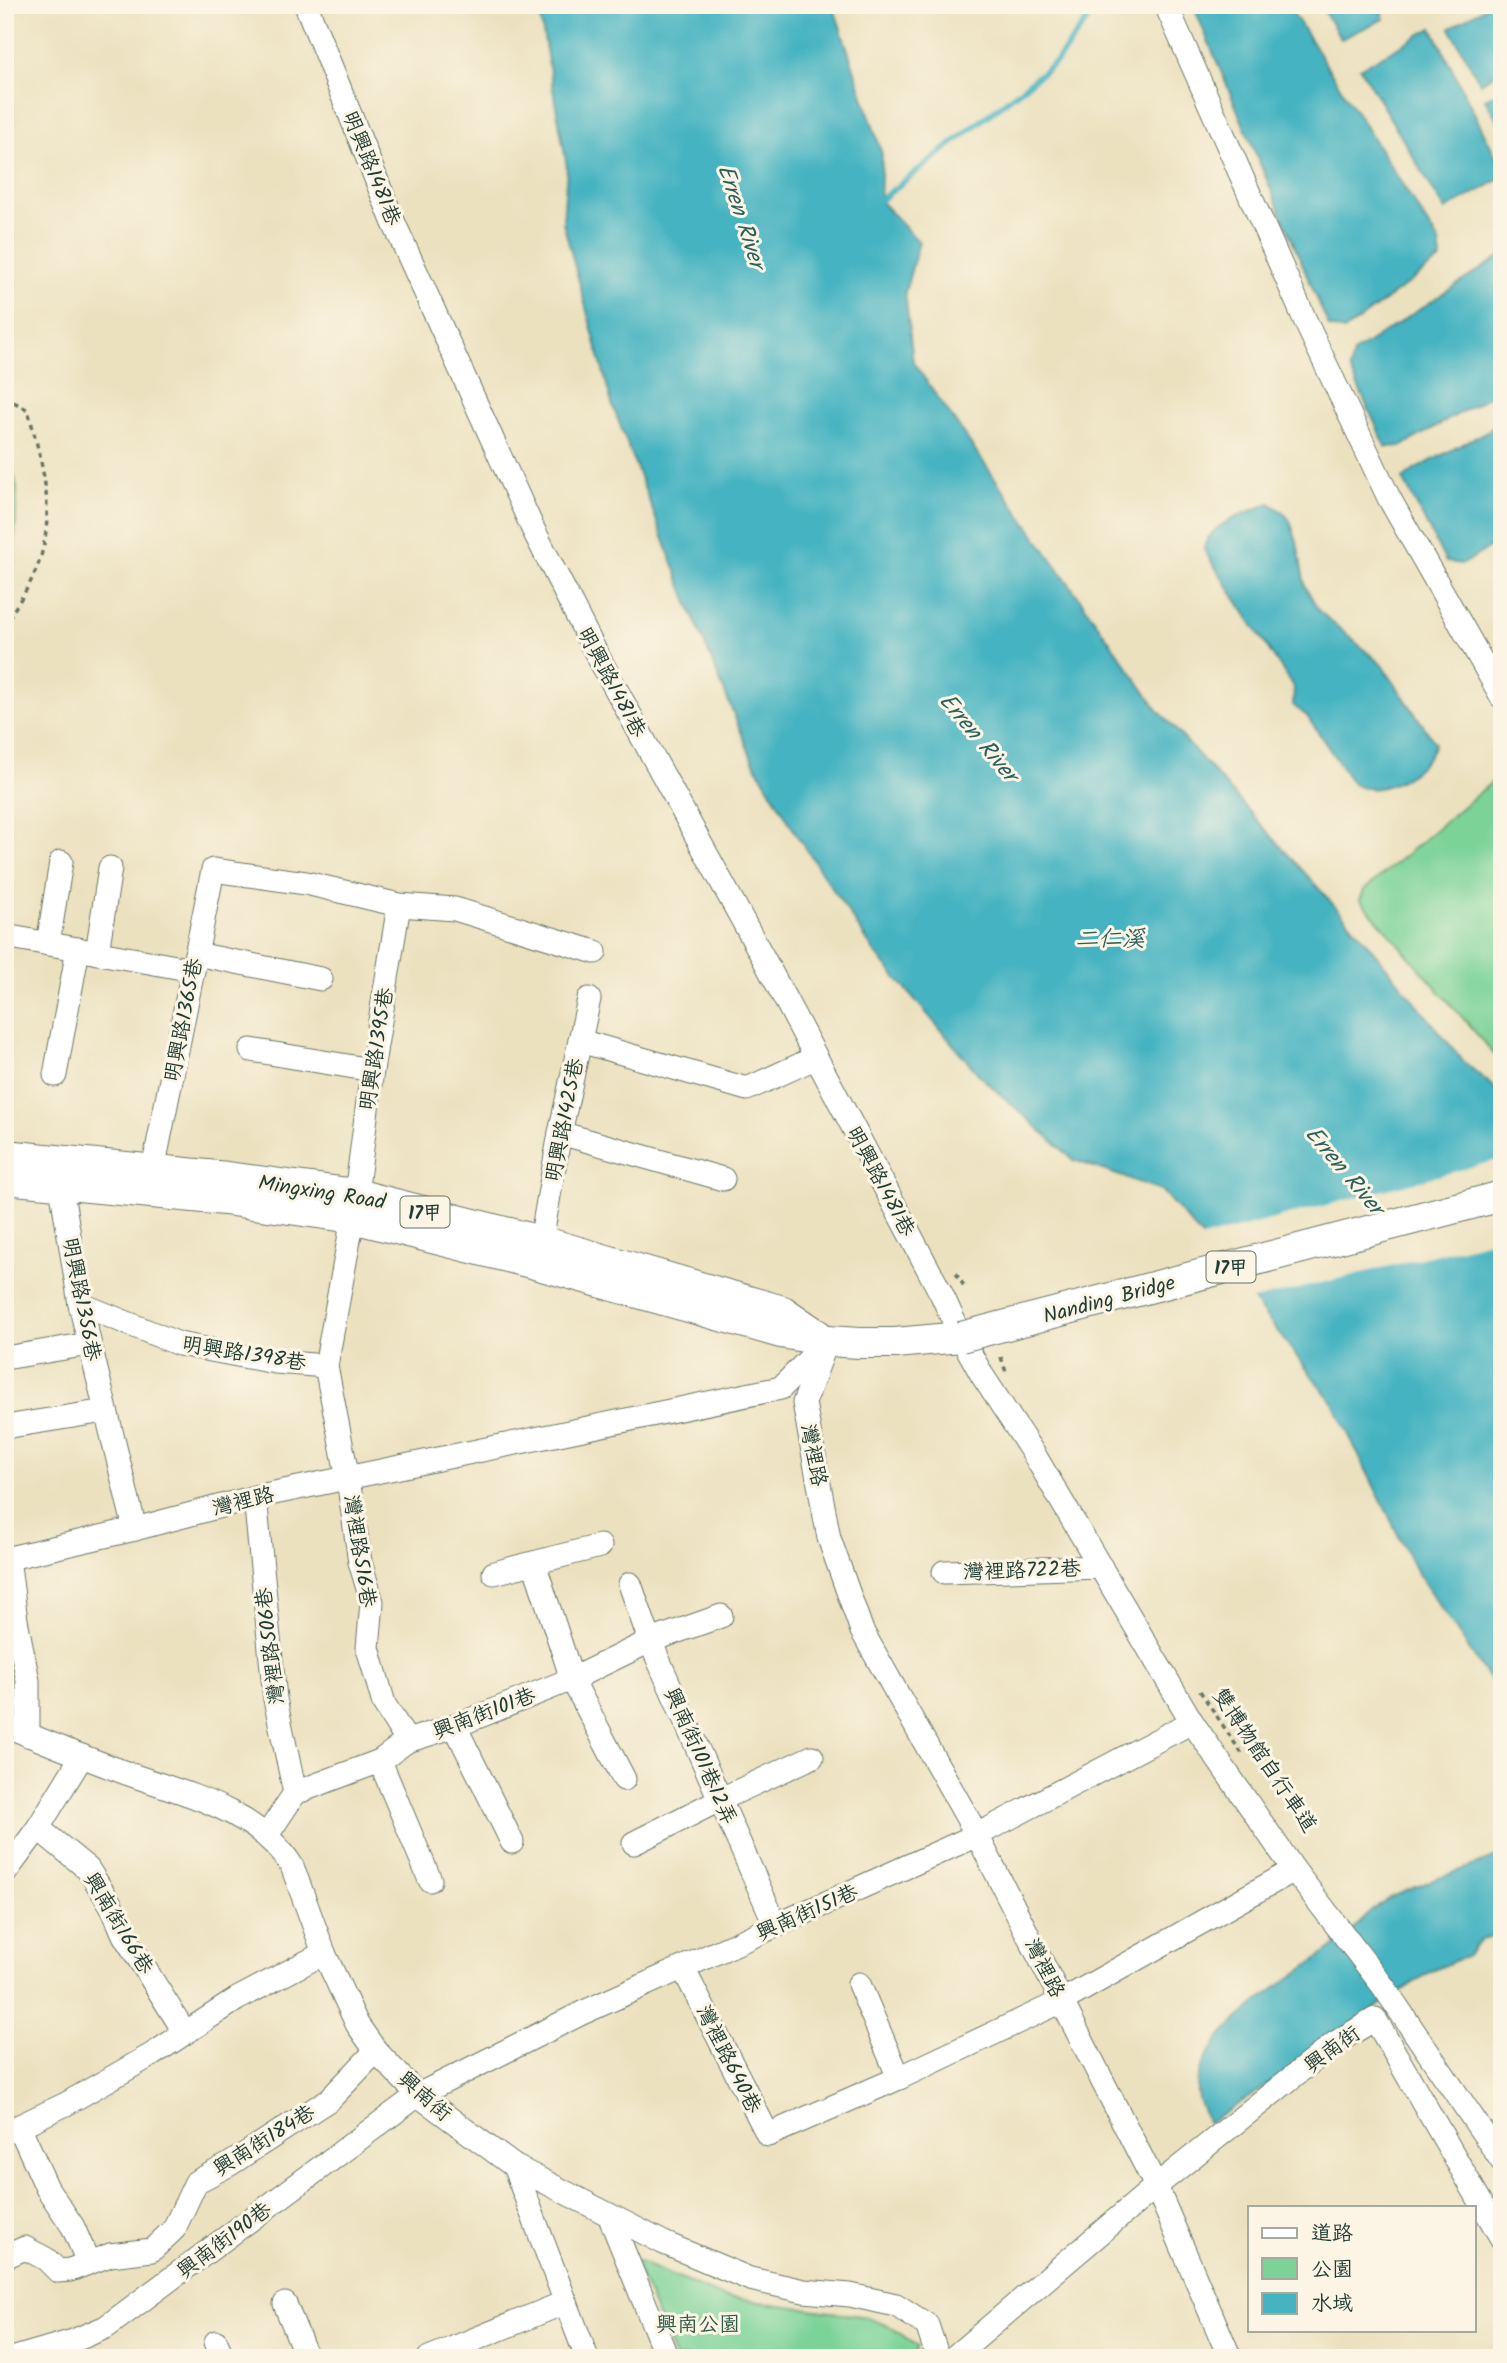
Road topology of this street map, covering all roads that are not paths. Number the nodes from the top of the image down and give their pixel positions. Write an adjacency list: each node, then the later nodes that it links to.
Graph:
1 (306, 5): 16 (street, 明興路1481巷)
2 (1166, 5): 3 (street)
3 (1502, 697)
4 (61, 862): 8 (street)
5 (110, 868): 9 (street)
6 (399, 905): 10 (street); 11 (street, 明興路1365巷); 17 (street, 明興路1395巷)
7 (5, 936): 8 (street)
8 (48, 944): 9 (street)
9 (87, 951): 11 (street); 18 (street)
10 (595, 952)
11 (194, 962): 12 (street); 21 (street, 明興路1365巷)
12 (320, 979)
13 (589, 999): 14 (street, 明興路1425巷)
14 (580, 1041): 16 (street); 19 (street, 明興路1425巷)
15 (251, 1050): 17 (street)
16 (815, 1058): 29 (street, 明興路1481巷)
17 (372, 1070): 26 (street, 明興路1395巷)
18 (55, 1075)
19 (560, 1133): 23 (street); 27 (street, 明興路1425巷)
20 (5, 1154): 21 (main road, Mingxing Road / 17甲)
21 (153, 1170): 26 (main road, Mingxing Road / 17甲)
22 (5, 1179): 24 (main road, Mingxing Road / 17甲)
23 (723, 1179)
24 (61, 1185): 26 (main road, Mingxing Road / 17甲); 28 (street, 明興路1356巷)
25 (1502, 1196): 29 (main road, Nanding Bridge / 17甲, bridge)
26 (355, 1206): 27 (main road, Mingxing Road / 17甲); 30 (main road, Mingxing Road / 17甲); 33 (street, 明興路1398巷)
27 (541, 1241): 30 (main road, Mingxing Road / 17甲)
28 (80, 1304): 31 (street, 明興路1356巷); 33 (street, 明興路1398巷)
29 (961, 1338): 30 (main road, Mingxing Road / 17甲); 42 (street)
30 (827, 1341): 36 (street, 灣裡路); 62 (street, 灣裡路)
31 (89, 1344): 32 (street); 34 (street, 明興路1356巷)
32 (5, 1358)
33 (326, 1366): 36 (street, 灣裡路516巷)
34 (105, 1411): 35 (street); 38 (street, 明興路1356巷)
35 (5, 1427)
36 (348, 1479): 37 (street, 灣裡路); 53 (street, 灣裡路516巷)
37 (255, 1497): 38 (street, 灣裡路); 58 (street, 灣裡路506巷)
38 (135, 1529): 40 (street, 灣裡路)
39 (600, 1546): 41 (street)
40 (7, 1558): 52 (street)
41 (534, 1563): 44 (street); 48 (street)
42 (1101, 1567): 43 (street, 灣裡路722巷); 49 (street)
43 (944, 1572)
44 (494, 1573)
45 (630, 1584): 47 (street, 興南街101巷12弄)
46 (721, 1616): 47 (street, 興南街101巷)
47 (650, 1641): 48 (street, 興南街101巷); 59 (street, 興南街101巷12弄)
48 (572, 1679): 51 (street, 興南街101巷); 57 (street)
49 (1192, 1722): 62 (street, 興南街151巷); 65 (street)
50 (5, 1725): 52 (street, 興南街)
51 (456, 1726): 53 (street, 興南街101巷); 63 (street)
52 (28, 1735): 54 (street, 興南街)
53 (407, 1741): 56 (street, 興南街101巷)
54 (82, 1756): 60 (street); 61 (street, 興南街)
55 (812, 1757): 59 (street)
56 (380, 1761): 58 (street, 興南街101巷); 67 (street)
57 (624, 1779)
58 (295, 1793): 61 (street)
59 (721, 1799): 64 (street); 68 (street, 興南街101巷12弄)
60 (38, 1828): 66 (street); 73 (street, 興南街166巷)
61 (267, 1835): 69 (street, 興南街)
62 (977, 1835): 68 (street, 興南街151巷); 72 (street, 灣裡路)
63 (512, 1842)
64 (634, 1843)
65 (1294, 1870): 72 (street, 灣裡路640巷); 78 (street)
66 (5, 1873)
67 (430, 1881)
68 (776, 1926): 70 (street, 興南街151巷)
69 (324, 1953): 73 (street); 74 (street, 興南街)
70 (683, 1968): 75 (street, 灣裡路640巷); 76 (street, 興南街151巷)
71 (859, 1984): 75 (street)
72 (1062, 2001): 75 (street, 灣裡路640巷); 80 (street, 灣裡路)
73 (184, 2032): 77 (street)
74 (376, 2051): 76 (street, 興南街); 84 (street, 興南街184巷)
75 (899, 2078)
76 (418, 2095): 79 (street, 興南街); 88 (street, 興南街190巷)
77 (12, 2129): 84 (street)
78 (1502, 2161)
79 (514, 2166): 81 (street, 興南街); 85 (street)
80 (1156, 2186): 82 (street, 興南街); 93 (street, 興南街); 94 (street)
81 (609, 2216): 91 (street); 92 (street, 興南街)
82 (1502, 2239)
83 (5, 2257): 84 (street, 興南街184巷)
84 (88, 2262)
85 (566, 2301): 87 (street); 90 (street)
86 (285, 2304): 89 (street)
87 (440, 2356)
88 (15, 2358)
89 (307, 2358)
90 (587, 2358)
91 (667, 2358)
92 (938, 2358)
93 (953, 2358)
94 (1230, 2358)

